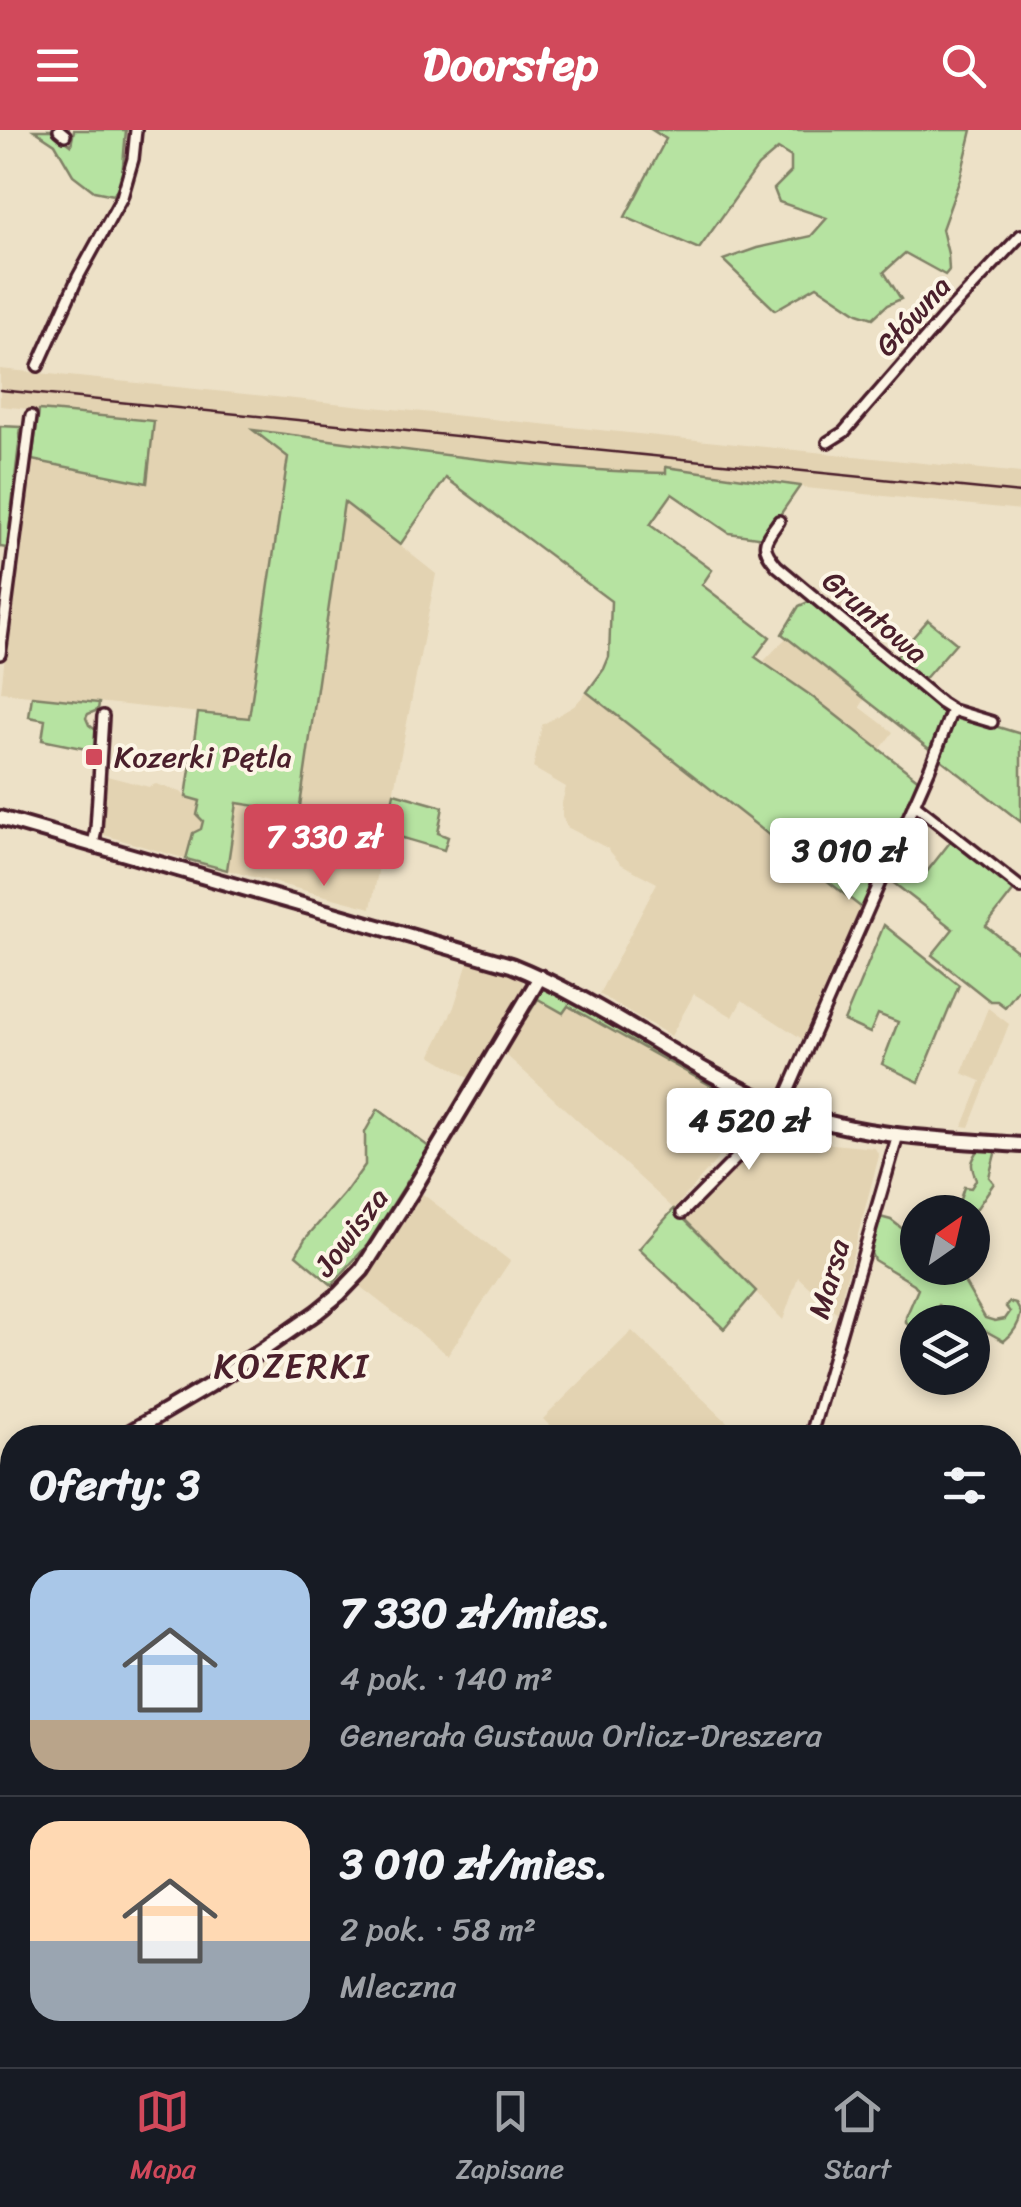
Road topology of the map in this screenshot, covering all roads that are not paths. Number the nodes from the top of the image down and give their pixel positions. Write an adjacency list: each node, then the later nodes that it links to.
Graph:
1 (136, 130): 3 (street)
2 (1021, 235): 5 (street, Główna)
3 (38, 366)
4 (32, 416): 7 (street)
5 (828, 442)
6 (779, 521): 8 (street, Gruntowa)
7 (0, 654)
8 (952, 710): 10 (street, Gruntowa); 11 (street)
9 (103, 716): 13 (street)
10 (992, 722)
11 (914, 804): 14 (street); 16 (street)
12 (0, 818): 13 (main road)
13 (93, 845): 15 (main road)
14 (1021, 888)
15 (540, 977): 16 (main road); 20 (main road, Jowisza)
16 (781, 1108): 17 (main road); 19 (street)
17 (898, 1135): 18 (main road); 21 (street, Marsa)
18 (1021, 1145)
19 (682, 1212)
20 (142, 1425)
21 (814, 1425)

